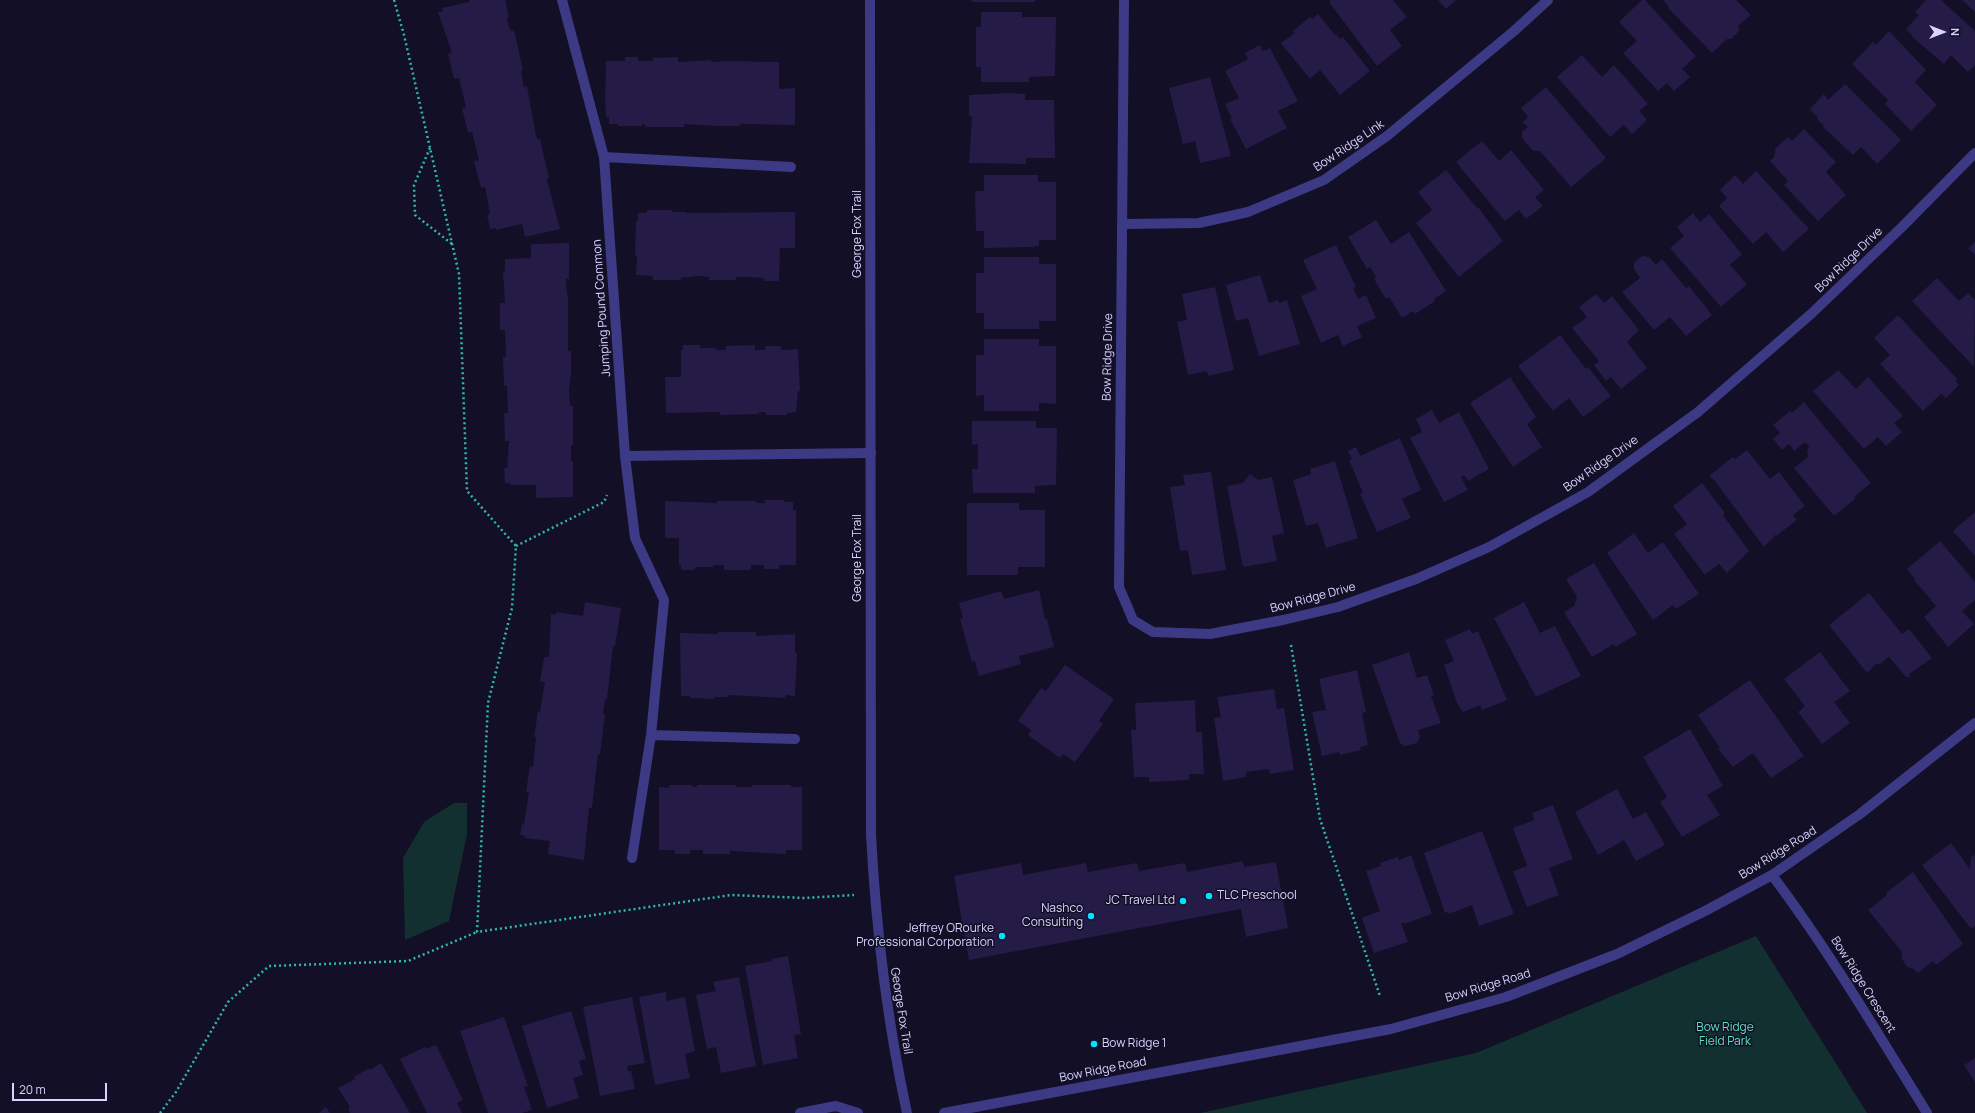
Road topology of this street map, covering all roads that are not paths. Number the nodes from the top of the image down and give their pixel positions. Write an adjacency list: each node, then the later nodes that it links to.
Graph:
1 (562, 0): 6 (street, Jumping Pound Common)
2 (870, 0): 9 (street, George Fox Trail)
3 (1124, 0): 8 (street, Bow Ridge Drive)
4 (1548, 0): 8 (street, Bow Ridge Link)
5 (1975, 153): 8 (street, Bow Ridge Drive)
6 (604, 157): 7 (street); 10 (street, Jumping Pound Common)
7 (791, 167)
8 (1123, 224)
9 (871, 453): 10 (street); 18 (street, George Fox Trail)
10 (626, 456): 12 (street, Jumping Pound Common)
11 (1975, 723): 15 (street, Bow Ridge Road)
12 (652, 735): 13 (street); 14 (street, Jumping Pound Common)
13 (795, 739)
14 (632, 858)
15 (1772, 875): 19 (street, Bow Ridge Road); 20 (street, Bow Ridge Crescent)
16 (800, 1113): 17 (street)
17 (858, 1113)
18 (907, 1113)
19 (944, 1113)
20 (1927, 1113)

